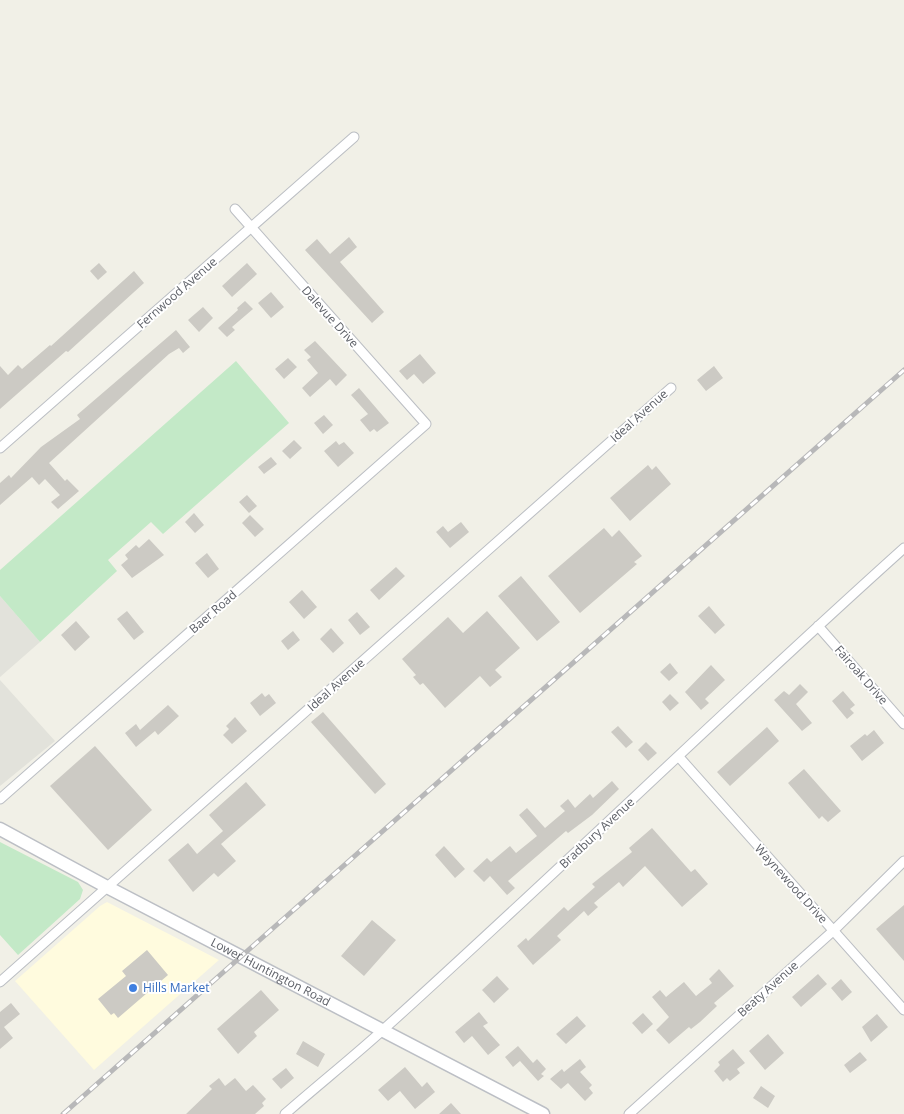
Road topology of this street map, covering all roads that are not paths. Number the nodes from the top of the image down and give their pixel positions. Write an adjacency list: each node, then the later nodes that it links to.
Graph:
1 (354, 138): 3 (street, Fernwood Avenue)
2 (235, 209): 3 (street, Dalevue Drive)
3 (251, 228): 5 (street, Dalevue Drive); 6 (street, Fernwood Avenue)
4 (672, 388): 14 (street, Ideal Avenue)
5 (426, 424): 11 (street, Baer Road)
6 (0, 448)
7 (904, 548): 8 (street, Bradbury Avenue)
8 (818, 626): 9 (street, Fairoak Drive); 10 (street, Bradbury Avenue)
9 (904, 724)
10 (679, 757): 15 (street, Waynewood Drive); 18 (street, Bradbury Avenue)
11 (0, 799)
12 (0, 828): 14 (main road, Lower Huntington Road)
13 (904, 861): 15 (street, Beaty Avenue)
14 (107, 887): 16 (street, Ideal Avenue); 18 (main road, Lower Huntington Road)
15 (833, 930): 17 (street, Waynewood Drive); 21 (street, Beaty Avenue)
16 (0, 982)
17 (904, 1010)
18 (382, 1031): 19 (street, Bradbury Avenue); 20 (main road, Lower Huntington Road)
19 (285, 1114)
20 (543, 1114)
21 (630, 1114)

